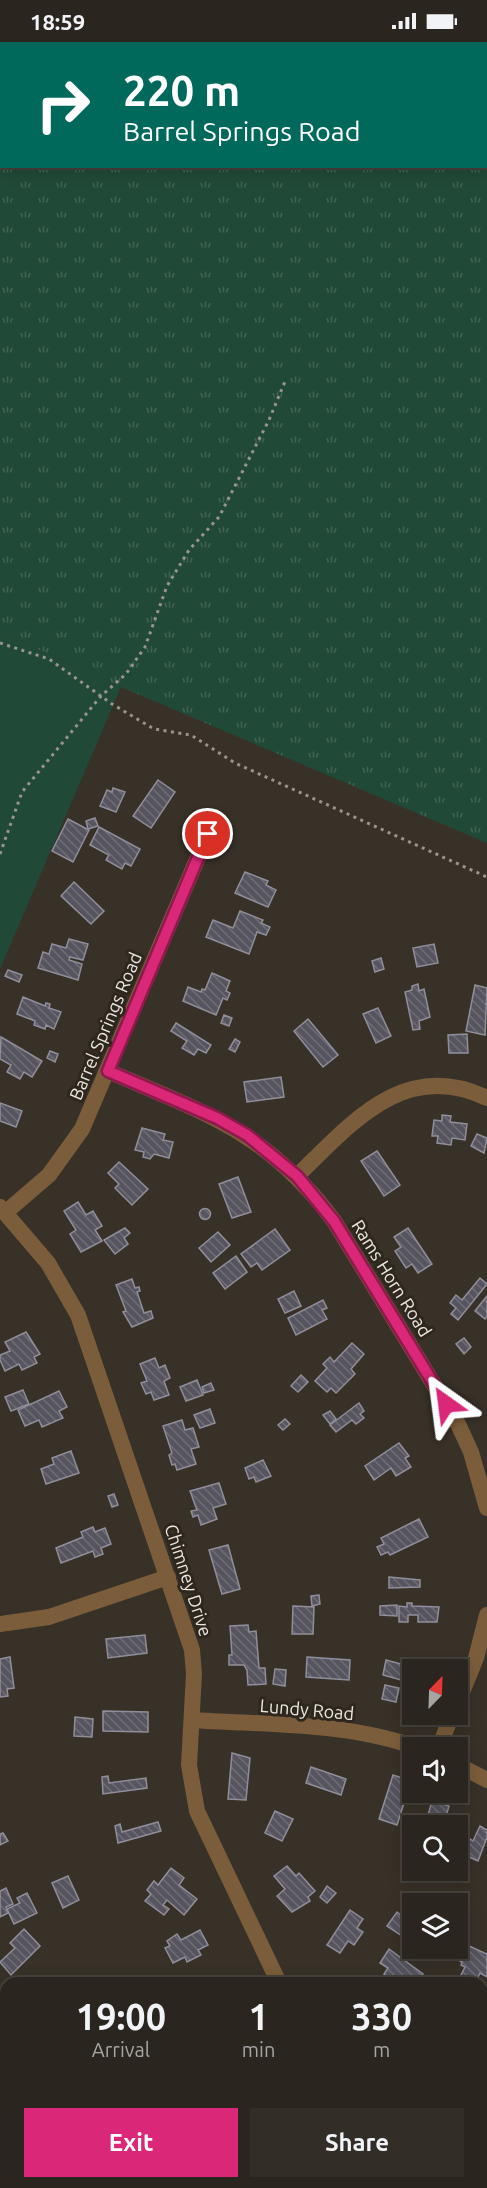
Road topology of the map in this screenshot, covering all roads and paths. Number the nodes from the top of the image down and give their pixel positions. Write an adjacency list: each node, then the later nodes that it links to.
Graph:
1 (286, 379): 3 (path)
2 (0, 643): 3 (path)
3 (101, 696): 5 (path); 6 (path)
4 (208, 834): 7 (street, Barrel Springs Road)
5 (0, 854)
6 (487, 877)
7 (108, 1071): 9 (street, Rams Horn Road); 10 (street, Barrel Springs Road)
8 (487, 1098): 9 (street)
9 (297, 1176): 11 (street, Rams Horn Road)
10 (3, 1210): 13 (street, Chimney Drive)
11 (485, 1483): 12 (street, Rams Horn Road)
12 (487, 1508)
13 (168, 1577): 15 (street); 17 (street, Chimney Drive)
14 (487, 1616): 16 (street)
15 (0, 1624)
16 (468, 1678)
17 (192, 1720): 18 (street, Lundy Road); 21 (street, Chimney Drive)
18 (402, 1743)
19 (468, 1770): 20 (street)
20 (487, 1780)
21 (276, 1977)

